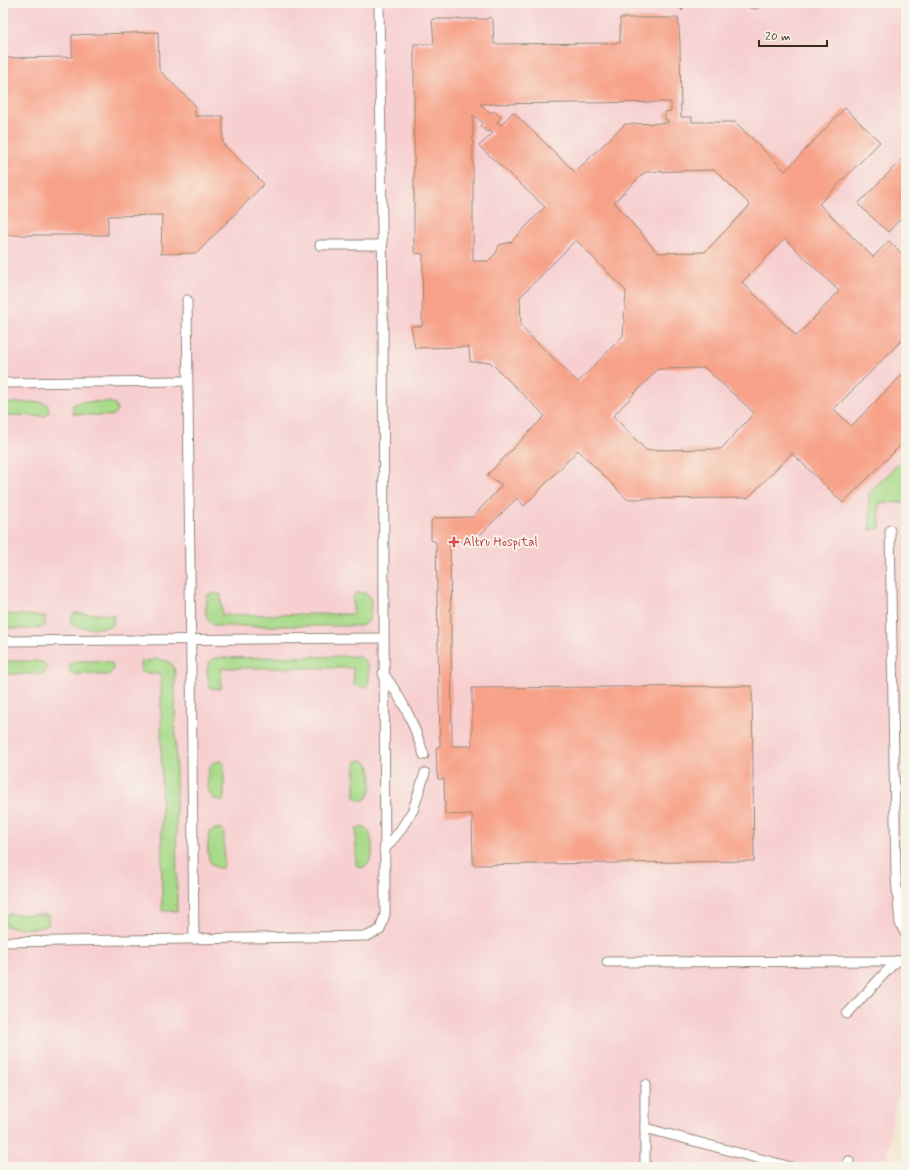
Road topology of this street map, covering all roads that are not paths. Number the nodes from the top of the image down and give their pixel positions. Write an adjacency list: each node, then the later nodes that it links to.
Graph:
1 (379, 3): 3 (lane)
2 (320, 245): 3 (lane)
3 (382, 245): 8 (lane)
4 (187, 300): 5 (lane)
5 (187, 381): 6 (lane); 9 (lane)
6 (3, 384)
7 (890, 530): 15 (lane)
8 (383, 638): 9 (lane); 11 (lane)
9 (191, 640): 10 (lane); 16 (lane)
10 (3, 641)
11 (383, 673): 12 (lane); 14 (lane)
12 (424, 754)
13 (425, 773): 14 (lane)
14 (384, 850): 16 (lane)
15 (906, 935)
16 (194, 939): 17 (lane)
17 (3, 942)
18 (906, 960): 20 (lane)
19 (607, 962): 20 (lane)
20 (896, 962): 21 (lane)
21 (847, 1014)
22 (645, 1085): 23 (lane)
23 (645, 1128): 24 (lane); 25 (lane)
24 (645, 1167)
25 (791, 1167)

